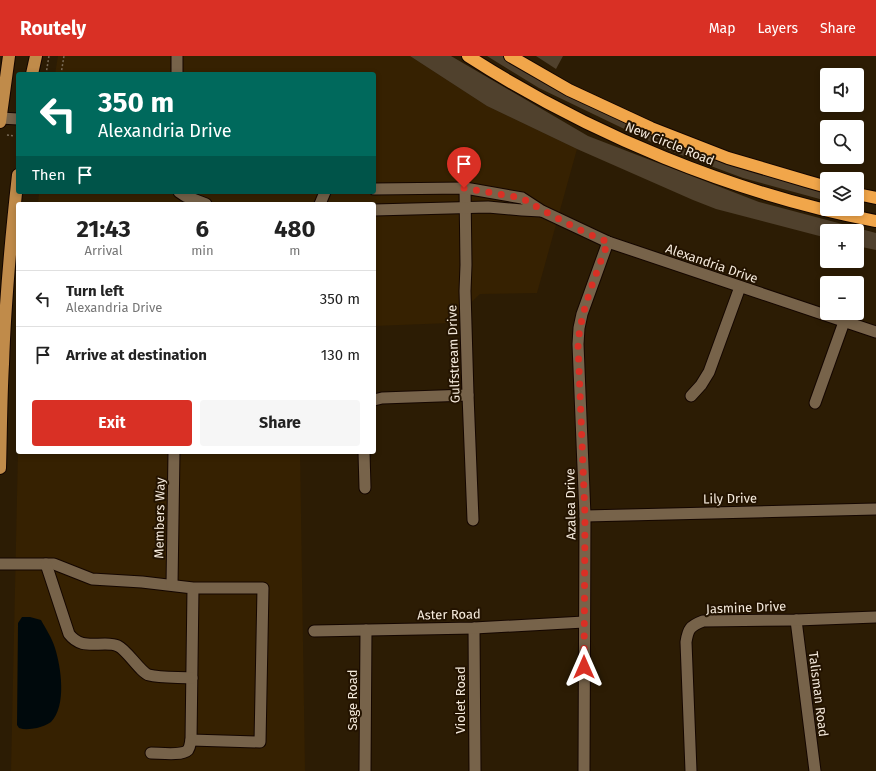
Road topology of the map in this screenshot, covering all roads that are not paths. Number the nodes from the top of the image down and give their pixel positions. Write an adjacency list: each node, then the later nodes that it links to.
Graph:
1 (9, 56): 8 (main road)
2 (36, 56): 6 (main road)
3 (177, 56): 7 (street)
4 (466, 56): 22 (highway, New Circle Road)
5 (510, 56): 11 (highway, New Circle Road)
6 (32, 72)
7 (177, 72)
8 (0, 118): 9 (street); 10 (main road)
9 (16, 120)
10 (0, 122)
11 (820, 185)
12 (464, 188): 13 (street, Alexandria Drive); 19 (street, Gulfstream Drive); 21 (street, Alexandria Drive)
13 (376, 189)
14 (16, 193): 31 (main road)
15 (182, 194): 18 (street)
16 (864, 195): 17 (highway)
17 (876, 198)
18 (201, 202)
19 (465, 207): 20 (street, Alexandria Drive); 21 (street, Alexandria Drive); 27 (street, Gulfstream Drive)
20 (376, 210)
21 (542, 210): 23 (street, Alexandria Drive)
22 (876, 221)
23 (608, 242): 24 (street, Alexandria Drive); 37 (street, Azalea Drive)
24 (740, 287): 25 (street, Alexandria Drive); 28 (street)
25 (844, 322): 26 (street, Alexandria Drive); 30 (street)
26 (876, 332)
27 (468, 395): 29 (street); 38 (street, Gulfstream Drive)
28 (691, 396)
29 (376, 400)
30 (815, 403)
31 (1, 414): 34 (main road)
32 (174, 454): 41 (street, Members Way)
33 (364, 454): 35 (street)
34 (0, 468)
35 (365, 488)
36 (876, 509): 37 (street, Lily Drive)
37 (585, 516): 45 (street, Azalea Drive)
38 (473, 520)
39 (0, 564): 40 (street)
40 (46, 564): 41 (street); 49 (street)
41 (172, 585): 42 (street)
42 (193, 588): 49 (street); 50 (street)
43 (876, 617): 44 (street, Jasmine Drive)
44 (796, 620): 55 (street, Jasmine Drive); 56 (street, Talisman Road)
45 (584, 622): 46 (street, Aster Road); 54 (street, Azalea Drive)
46 (474, 628): 47 (street, Aster Road); 53 (street, Violet Road)
47 (366, 630): 48 (street, Aster Road); 52 (street, Sage Road)
48 (314, 631)
49 (192, 678): 50 (street)
50 (191, 740): 51 (street)
51 (151, 753)
52 (365, 771)
53 (475, 771)
54 (584, 771)
55 (691, 771)
56 (815, 771)

